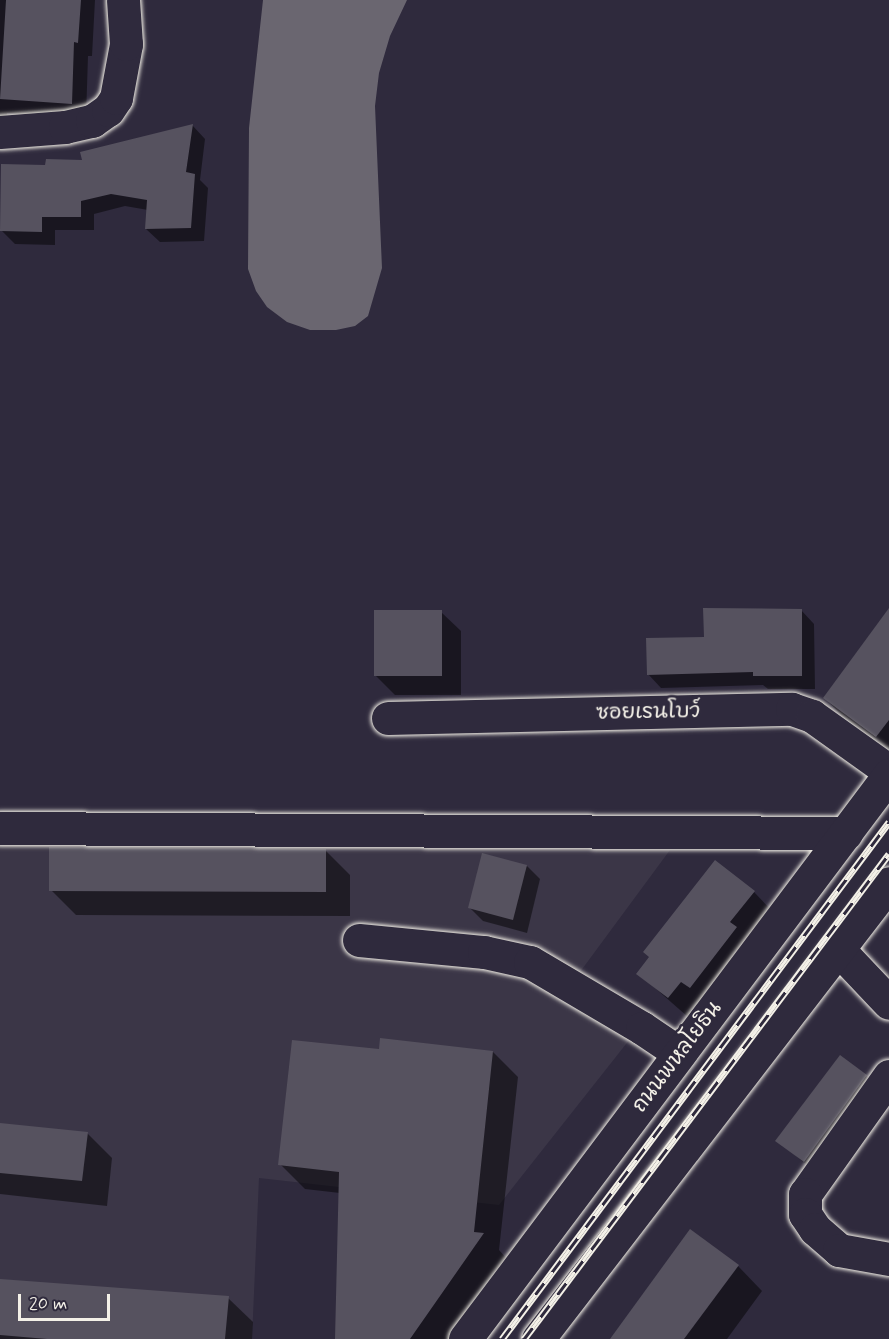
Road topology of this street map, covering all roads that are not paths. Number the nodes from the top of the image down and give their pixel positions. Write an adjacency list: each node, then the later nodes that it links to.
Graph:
1 (123, 0): 2 (street)
2 (0, 132)
3 (388, 718): 4 (street, ซอยเรนโบว์)
4 (889, 773): 6 (street, ถนนพหลโยธิน)
5 (0, 828): 6 (street)
6 (846, 833): 11 (street, ถนนพหลโยธิน)
7 (889, 883): 9 (street)
8 (358, 940): 11 (street)
9 (838, 949): 10 (street); 15 (street)
10 (889, 1003)
11 (679, 1053): 14 (street, ถนนพหลโยธิน)
12 (889, 1076): 13 (street)
13 (889, 1259)
14 (465, 1339)
15 (538, 1339)

